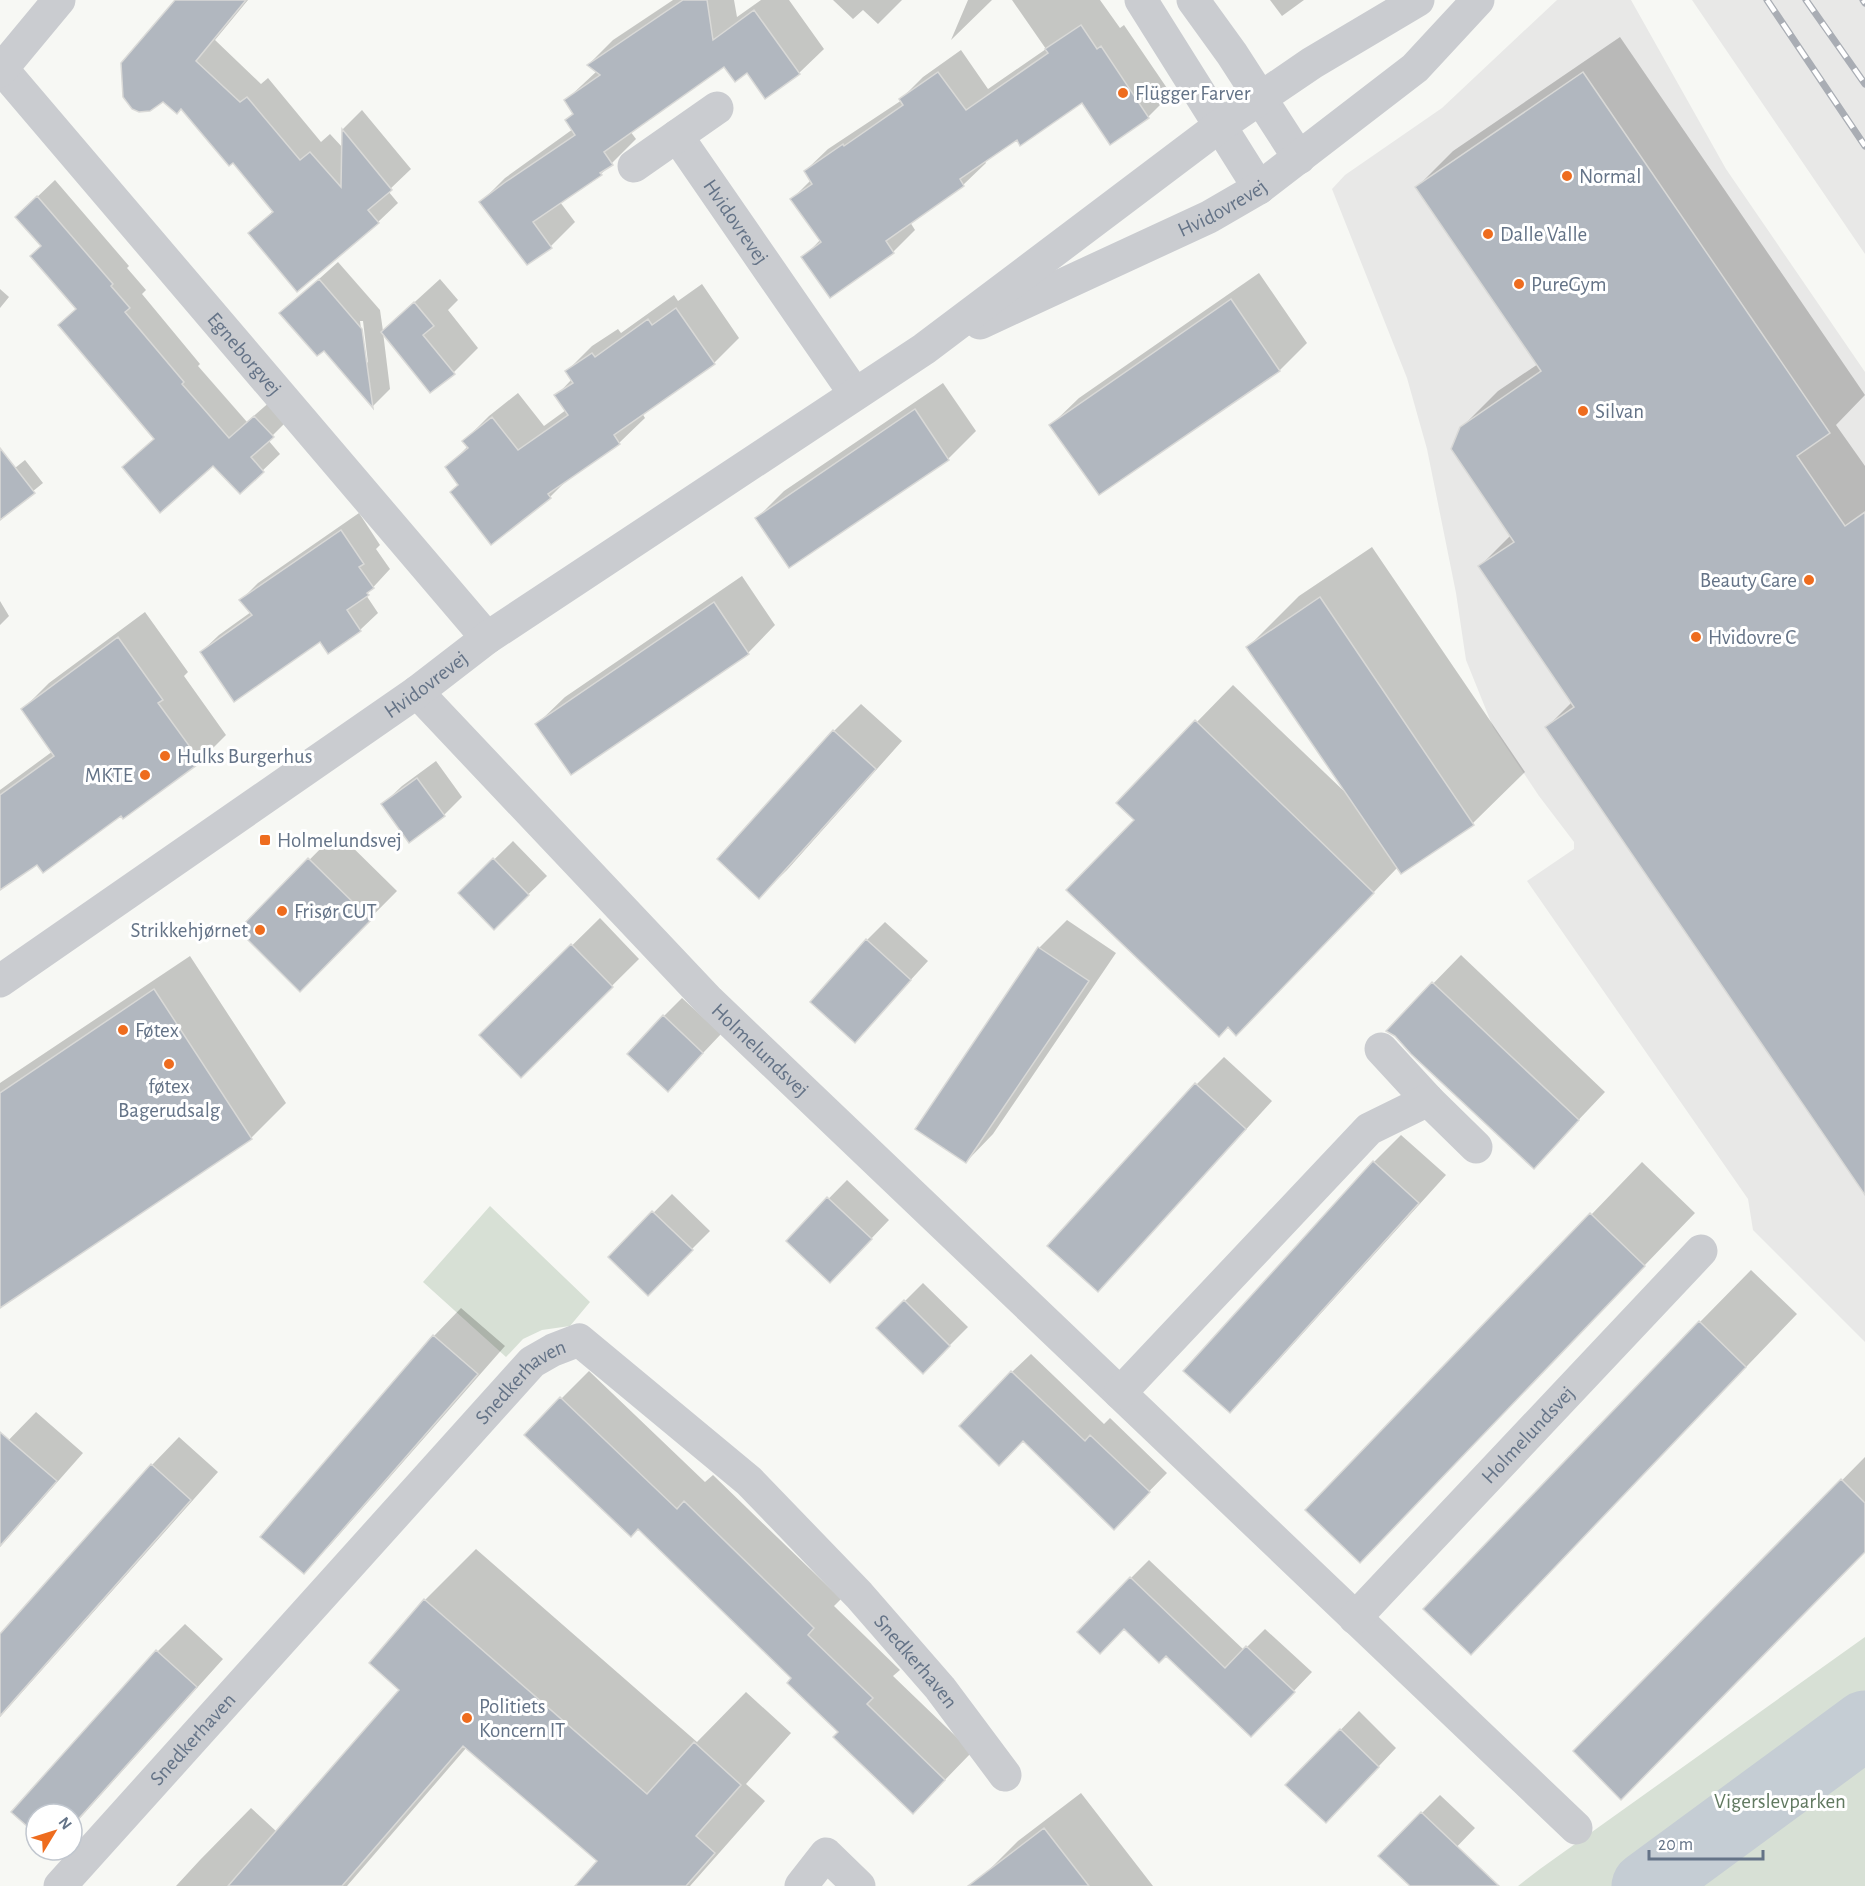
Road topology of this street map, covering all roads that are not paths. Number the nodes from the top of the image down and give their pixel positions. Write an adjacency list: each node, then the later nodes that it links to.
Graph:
1 (59, 0): 6 (street)
2 (1141, 0): 9 (street)
3 (1193, 0): 7 (street)
4 (1418, 0): 7 (street, Hvidovrevej)
5 (1478, 0): 11 (street, Hvidovrevej)
6 (1, 70): 16 (street, Egneborgvej)
7 (1260, 98): 9 (street, Hvidovrevej); 11 (street)
8 (717, 108): 10 (street)
9 (1221, 125): 13 (street); 14 (street, Hvidovrevej)
10 (677, 136): 12 (street); 15 (street, Hvidovrevej)
11 (1299, 158): 13 (street, Hvidovrevej)
12 (634, 166)
13 (1259, 188): 14 (street, Hvidovrevej)
14 (924, 349): 15 (street, Hvidovrevej)
15 (855, 394): 16 (street, Hvidovrevej)
16 (487, 638): 17 (street, Hvidovrevej)
17 (417, 692): 18 (street, Hvidovrevej); 23 (street, Holmelundsvej)
18 (0, 981)
19 (1381, 1049): 20 (street)
20 (1428, 1100): 21 (street); 23 (street)
21 (1476, 1147)
22 (1701, 1251): 24 (street, Holmelundsvej)
23 (1120, 1393): 24 (street, Holmelundsvej)
24 (1356, 1618): 26 (street, Holmelundsvej)
25 (1005, 1775): 27 (street, Snedkerhaven)
26 (1576, 1828)
27 (60, 1886)
28 (801, 1886): 29 (street)
29 (859, 1886)

